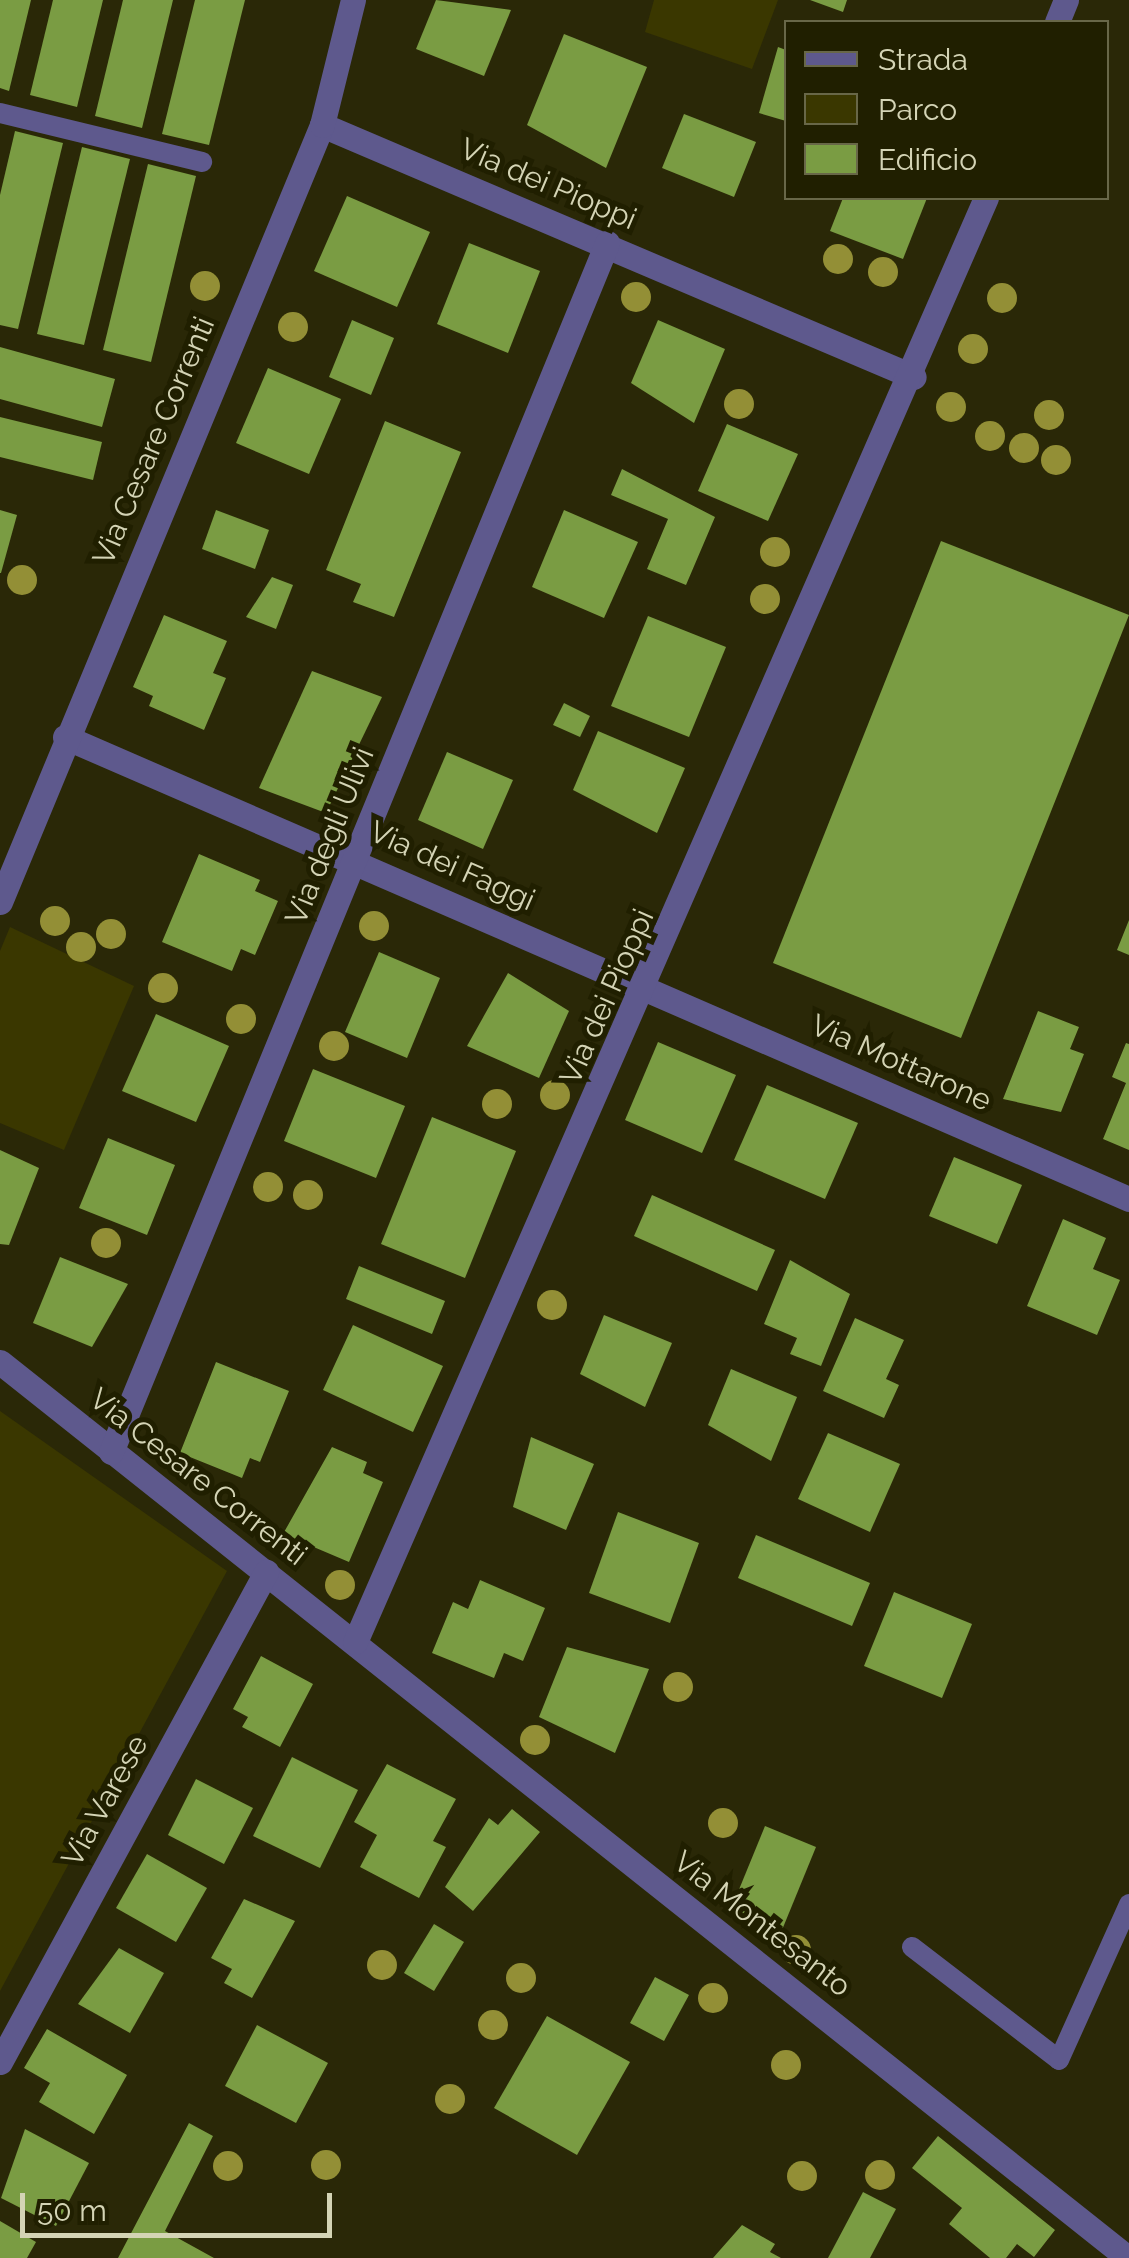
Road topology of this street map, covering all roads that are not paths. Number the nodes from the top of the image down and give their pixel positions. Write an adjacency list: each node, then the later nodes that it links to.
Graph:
1 (354, 0): 3 (street, Via Cesare Correnti)
2 (0, 113): 4 (lane)
3 (322, 124): 6 (street, Via dei Pioppi); 8 (street, Via Cesare Correnti)
4 (202, 162)
5 (985, 200): 7 (street, Via dei Pioppi)
6 (606, 243): 7 (street, Via dei Pioppi); 9 (street, Via degli Ulivi)
7 (914, 377): 11 (street, Via dei Pioppi)
8 (65, 737): 9 (street, Via dei Faggi); 10 (street, Via Cesare Correnti)
9 (356, 859): 11 (street, Via dei Faggi); 14 (street, Via degli Ulivi)
10 (0, 902)
11 (646, 987): 12 (street, Via Mottarone); 16 (street, Via dei Pioppi)
12 (1129, 1198)
13 (0, 1362): 14 (street, Via Cesare Correnti)
14 (111, 1452): 15 (street, Via Cesare Correnti)
15 (266, 1572): 16 (street, Via Cesare Correnti); 19 (street, Via Varese)
16 (356, 1642): 20 (street, Via Montesanto)
17 (1129, 1904): 18 (lane)
18 (912, 1947)
19 (0, 2062)
20 (1128, 2258)

